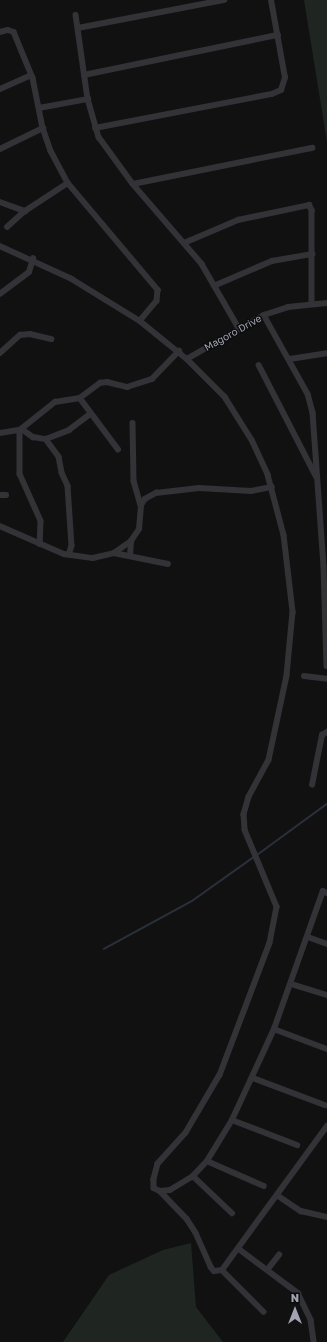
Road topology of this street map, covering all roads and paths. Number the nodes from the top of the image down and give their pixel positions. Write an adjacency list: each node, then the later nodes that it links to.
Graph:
1 (224, 0): 4 (street)
2 (271, 0): 6 (street)
3 (76, 15): 4 (street)
4 (78, 28): 8 (street)
5 (0, 32): 7 (street)
6 (278, 35): 8 (street); 13 (street)
7 (31, 75): 9 (street); 11 (street)
8 (84, 75): 10 (street)
9 (0, 89)
10 (88, 99): 11 (street); 13 (street)
11 (38, 108): 12 (street)
12 (43, 128): 15 (street); 16 (street)
13 (95, 128): 17 (street)
14 (312, 148): 17 (street)
15 (0, 149)
16 (68, 182): 19 (street); 30 (street)
17 (133, 184): 21 (street)
18 (0, 202): 19 (street)
19 (25, 211): 20 (street)
20 (6, 227)
21 (184, 243): 23 (street); 25 (street)
22 (0, 246): 24 (street)
23 (312, 254): 25 (street); 28 (street)
24 (33, 259): 26 (street); 30 (street)
25 (216, 285): 31 (street)
26 (0, 294)
27 (327, 303): 28 (street, Magoro Drive)
28 (312, 304): 29 (street, Magoro Drive)
29 (264, 315): 31 (street, Magoro Drive); 37 (street)
30 (140, 321): 33 (street)
31 (239, 328): 36 (street, Magoro Drive)
32 (51, 339): 34 (street)
33 (179, 351): 36 (street); 39 (street)
34 (0, 353)
35 (327, 353): 37 (street)
36 (187, 359): 47 (street)
37 (290, 359): 46 (street)
38 (259, 365): 46 (street)
39 (80, 398): 40 (street); 42 (street)
40 (90, 414): 44 (street); 45 (street)
41 (133, 423): 48 (street)
42 (21, 430): 43 (street); 44 (street); 51 (street)
43 (0, 433)
44 (46, 439): 53 (street)
45 (118, 449)
46 (316, 476): 56 (street)
47 (272, 486): 48 (street); 77 (street)
48 (141, 505): 50 (street)
49 (0, 526): 51 (street)
50 (131, 541): 52 (street); 54 (street)
51 (40, 544): 53 (street)
52 (114, 553): 53 (street); 54 (street)
53 (69, 555)
54 (130, 556): 55 (street)
55 (168, 564)
56 (327, 637): 57 (street)
57 (327, 666)
58 (304, 676): 59 (street)
59 (327, 679)
60 (327, 732): 61 (street)
61 (312, 785)
62 (327, 892): 63 (street)
63 (308, 938): 64 (street); 65 (street)
64 (327, 944)
65 (291, 984): 66 (street); 67 (street)
66 (327, 995)
67 (274, 1029): 68 (street); 69 (street)
68 (327, 1049)
69 (253, 1078): 70 (street); 71 (street)
70 (325, 1105)
71 (232, 1120): 73 (street); 74 (street)
72 (327, 1126): 78 (street)
73 (297, 1144)
74 (207, 1161): 75 (street); 76 (street)
75 (193, 1176): 77 (street); 79 (street)
76 (264, 1186)
77 (160, 1191): 84 (street)
78 (277, 1195): 80 (street); 81 (street)
79 (232, 1213)
80 (327, 1217)
81 (239, 1249): 83 (street); 84 (street)
82 (279, 1256): 83 (street)
83 (268, 1269): 86 (street)
84 (222, 1270): 85 (street)
85 (264, 1312)
86 (314, 1342)

